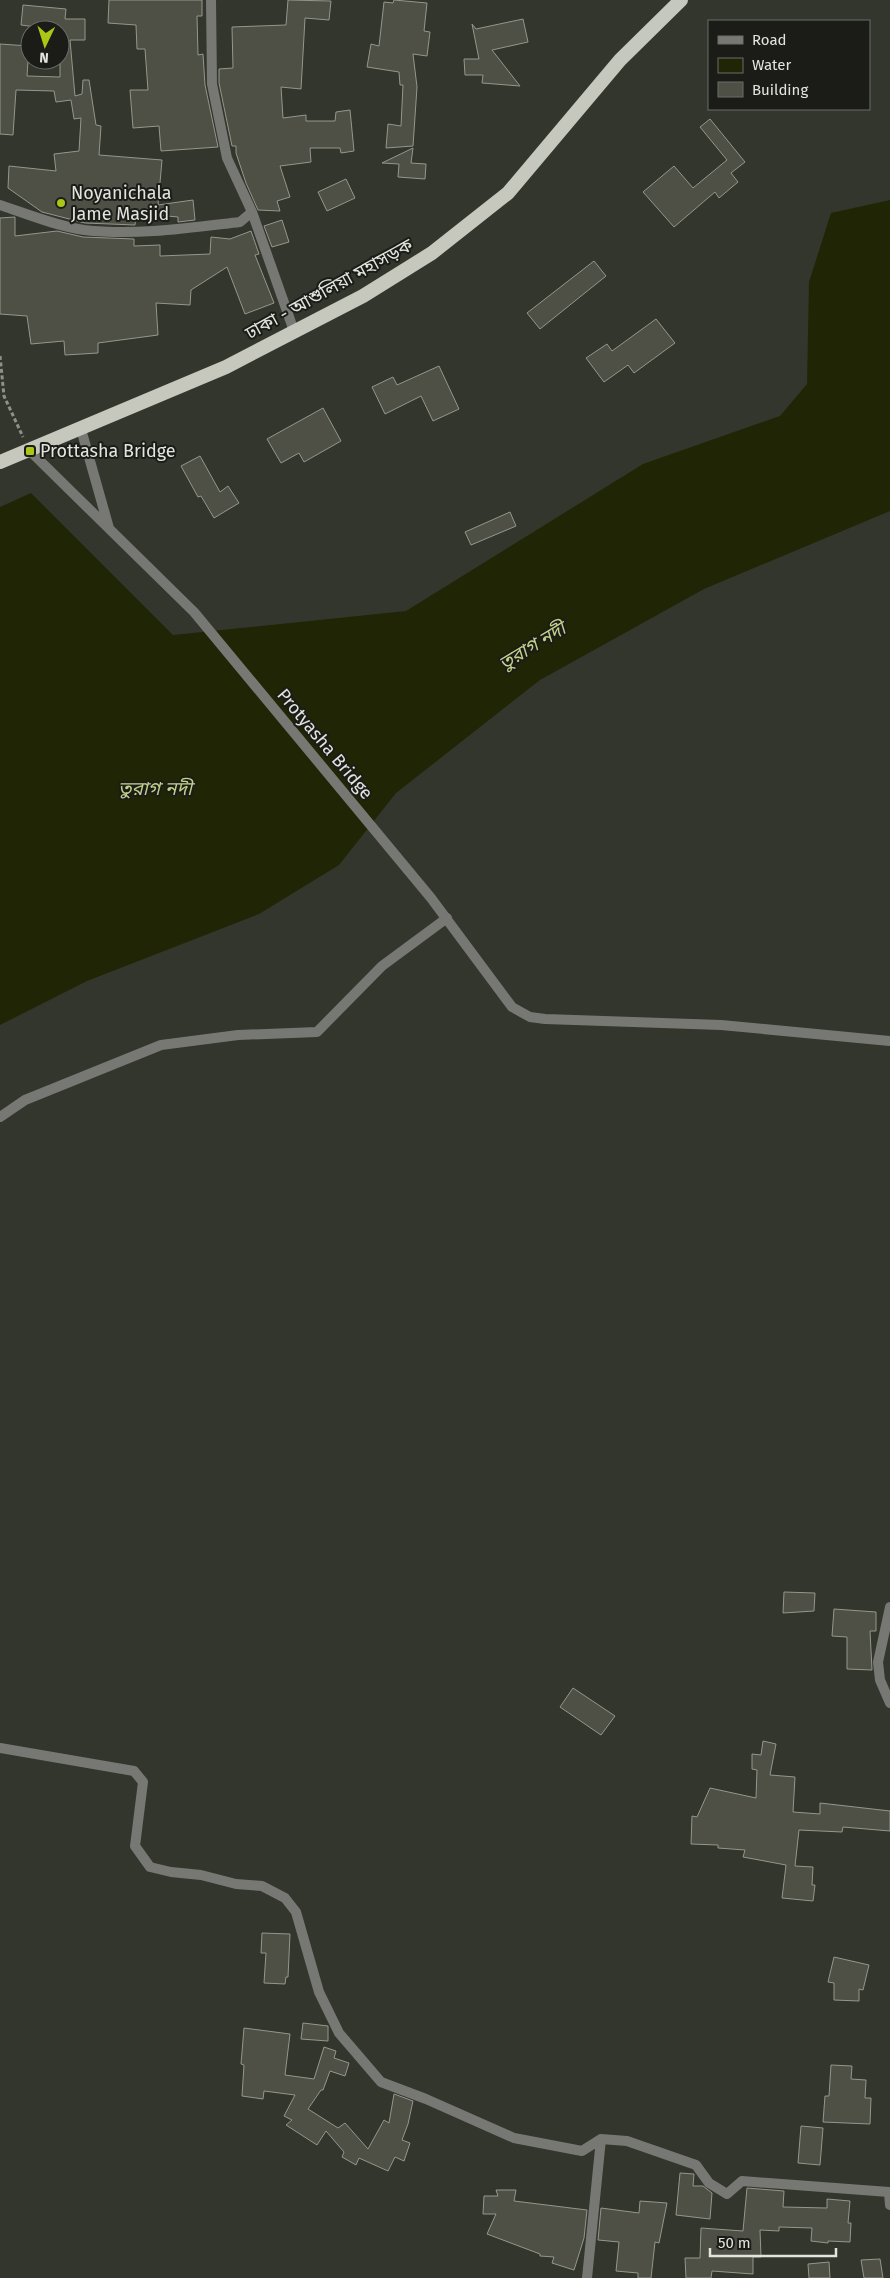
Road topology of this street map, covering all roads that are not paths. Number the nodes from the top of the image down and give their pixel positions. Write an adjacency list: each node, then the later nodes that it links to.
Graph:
1 (211, 0): 4 (street)
2 (681, 0): 5 (highway, ঢাকা - আশুলিয়া মহাসড়ক)
3 (0, 206): 4 (street)
4 (252, 212): 5 (street)
5 (294, 331): 6 (highway, ঢাকা - আশুলিয়া মহাসড়ক)
6 (81, 429): 7 (highway, ঢাকা - আশুলিয়া মহাসড়ক); 9 (street)
7 (30, 451): 8 (highway, ঢাকা - আশুলিয়া মহাসড়ক); 9 (street, Protyasha Bridge)
8 (0, 462)
9 (109, 529): 10 (street, Protyasha Bridge)
10 (447, 918): 11 (street, Protyasha Bridge); 12 (street)
11 (890, 1041)
12 (0, 1117)
13 (890, 1607): 14 (street)
14 (890, 1703)
15 (0, 1748): 16 (street)
16 (601, 2140): 17 (street); 19 (street)
17 (890, 2189): 18 (street)
18 (890, 2205)
19 (587, 2278)

